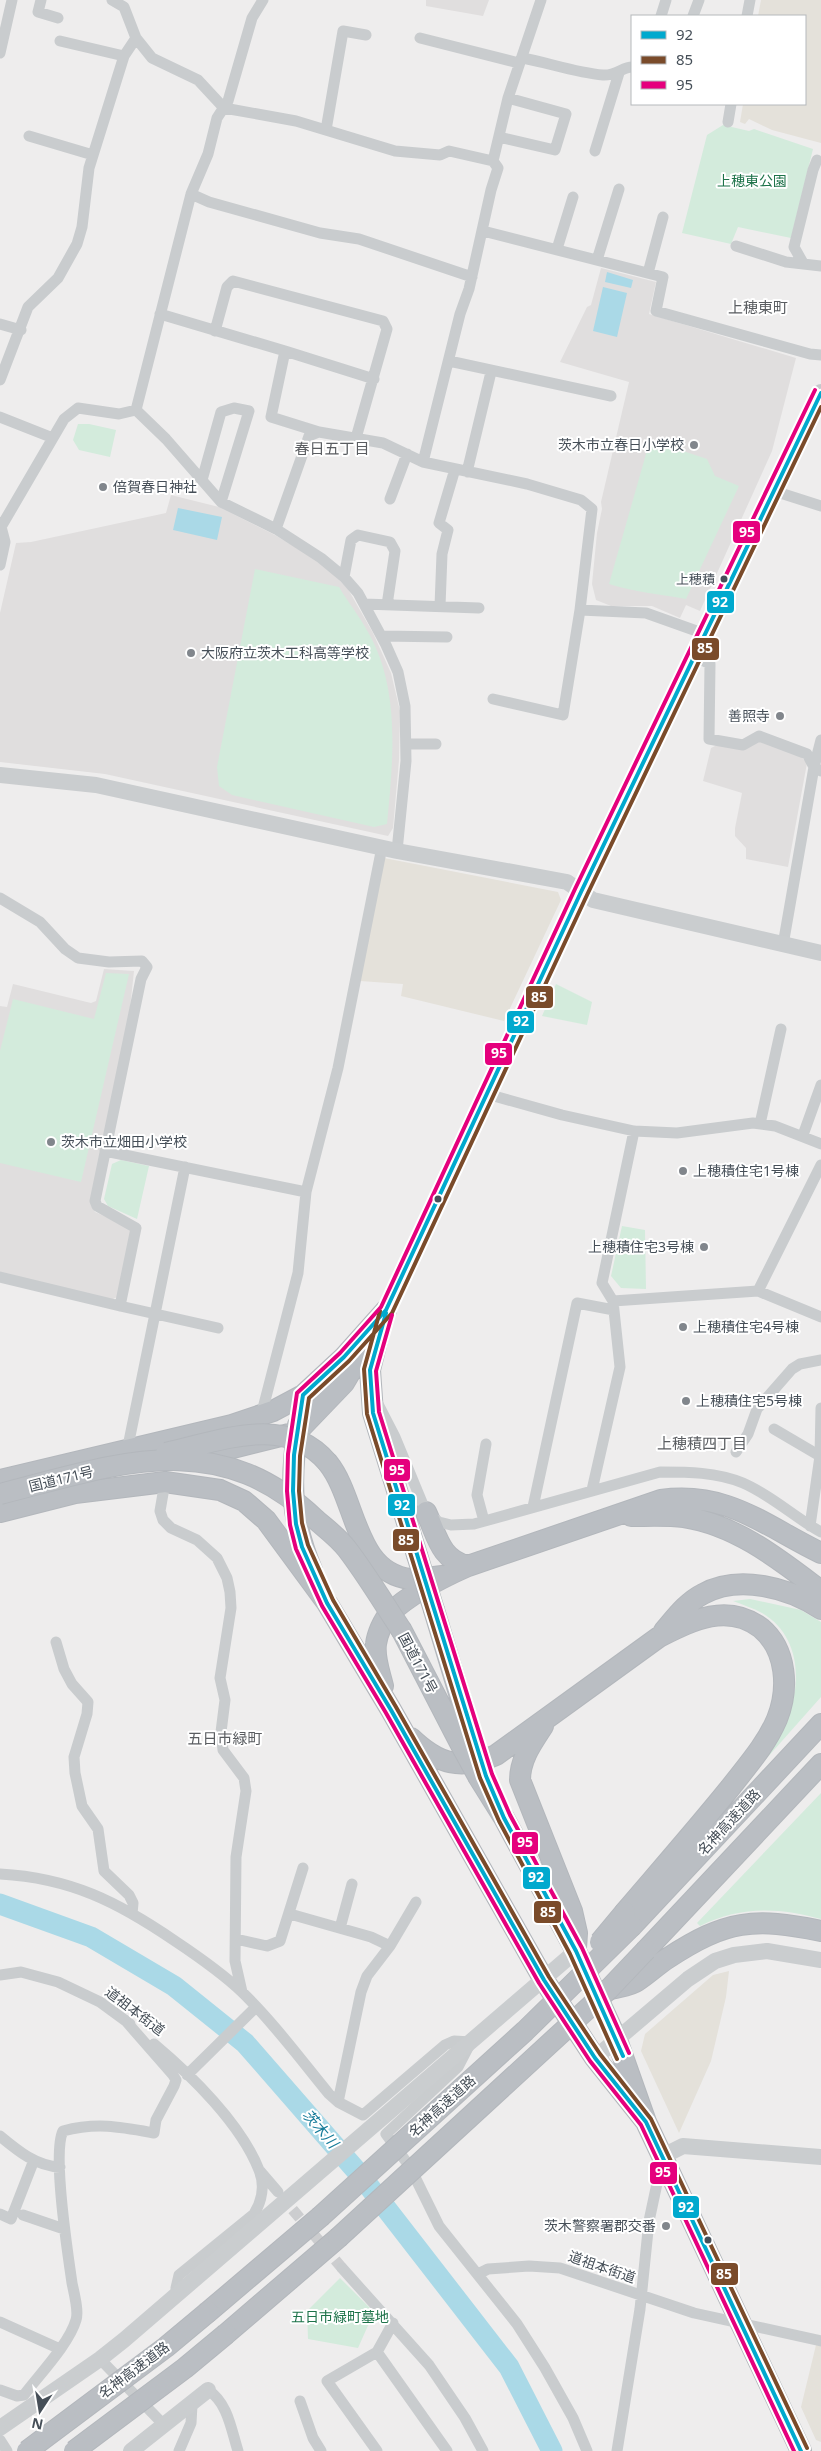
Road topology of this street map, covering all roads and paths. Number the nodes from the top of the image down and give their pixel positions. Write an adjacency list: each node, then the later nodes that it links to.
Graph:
1 (12, 0): 18 (street)
2 (41, 0): 13 (street)
3 (112, 0): 9 (street)
4 (263, 0): 25 (street)
5 (541, 0): 20 (street)
6 (666, 0): 10 (street)
7 (699, 0): 11 (street)
8 (750, 0): 12 (street)
9 (125, 3): 15 (street)
10 (661, 15)
11 (694, 15)
12 (747, 15)
13 (58, 18)
14 (366, 35): 27 (street)
15 (136, 38): 19 (street); 25 (street)
16 (420, 38): 20 (street)
17 (60, 41): 19 (street)
18 (0, 53)
19 (124, 56): 31 (street)
20 (521, 60): 22 (street); 23 (street)
21 (631, 67): 22 (street)
22 (619, 73): 30 (street)
23 (508, 98): 29 (street); 29 (street)
24 (731, 105): 26 (street)
25 (224, 108): 27 (street); 35 (street)
26 (728, 122)
27 (326, 130): 33 (street)
28 (29, 136): 31 (street)
29 (499, 137): 33 (street)
30 (595, 151)
31 (93, 155): 48 (street)
32 (817, 160): 42 (street)
33 (493, 161): 38 (street)
34 (619, 189): 41 (street)
35 (190, 194): 45 (street); 46 (street)
36 (574, 197): 40 (street)
37 (663, 217): 44 (street)
38 (482, 231): 40 (street); 45 (street)
39 (736, 246): 42 (street)
40 (556, 249): 41 (street)
41 (598, 260): 44 (street)
42 (803, 263): 43 (street)
43 (821, 266)
44 (648, 274): 51 (street)
45 (472, 277): 52 (street)
46 (160, 314): 49 (street); 59 (street)
47 (0, 324): 48 (street)
48 (21, 330): 53 (street)
49 (215, 331): 50 (street); 55 (street)
50 (285, 351): 55 (street); 61 (street)
51 (821, 355)
52 (449, 361): 54 (street); 65 (street)
53 (3, 366): 56 (street)
54 (491, 372): 58 (street); 67 (street)
55 (374, 379): 63 (street)
56 (0, 380)
57 (821, 393): 69 (main road)
58 (611, 396)
59 (136, 410): 62 (street); 68 (street)
60 (0, 417): 62 (street)
61 (319, 432): 63 (street); 74 (street)
62 (53, 438): 73 (street)
63 (356, 438): 64 (street)
64 (407, 454): 65 (street); 70 (street)
65 (423, 462): 66 (street)
66 (454, 469): 67 (street); 79 (street)
67 (467, 472): 81 (street)
68 (202, 480): 71 (street); 71 (street)
69 (774, 491): 72 (street); 82 (main road)
70 (390, 499)
71 (221, 502): 74 (street)
72 (821, 506)
73 (1, 525): 75 (street)
74 (276, 529): 76 (street)
75 (0, 565)
76 (344, 577): 77 (street); 78 (street)
77 (364, 604): 78 (street); 83 (street)
78 (386, 605): 79 (street)
79 (440, 606): 80 (street)
80 (480, 608)
81 (580, 610): 82 (street); 86 (street)
82 (705, 634): 85 (main road)
83 (382, 636): 84 (street); 88 (street)
84 (447, 637)
85 (694, 656): 90 (street); 93 (main road)
86 (493, 699)
87 (821, 740): 90 (street)
88 (406, 744): 89 (street); 92 (street)
89 (436, 744)
90 (818, 769): 95 (street)
91 (0, 775): 92 (street)
92 (389, 849): 93 (street); 107 (street)
93 (581, 892): 95 (street); 99 (main road)
94 (0, 898): 104 (street)
95 (783, 945): 96 (street)
96 (821, 953)
97 (781, 1029): 100 (street)
98 (821, 1085): 102 (street)
99 (487, 1094): 101 (street); 112 (main road)
100 (760, 1124): 101 (street); 102 (street)
101 (634, 1131): 110 (street)
102 (803, 1135): 103 (street)
103 (821, 1144)
104 (105, 1151): 106 (street); 111 (street)
105 (821, 1165): 109 (street)
106 (185, 1167): 107 (street); 113 (street)
107 (306, 1192): 120 (street)
108 (0, 1277): 111 (street)
109 (758, 1291): 110 (street); 114 (street)
110 (614, 1305): 129 (street); 132 (street)
111 (120, 1306): 113 (street)
112 (386, 1310): 117 (highway); 118 (highway); 122 (highway)
113 (155, 1312): 115 (street); 125 (street)
114 (821, 1317)
115 (218, 1328)
116 (821, 1360): 124 (street)
117 (371, 1384): 134 (street); 151 (highway, bridge)
118 (303, 1395): 120 (highway); 122 (highway)
119 (821, 1414): 126 (street)
120 (261, 1416): 125 (highway)
121 (774, 1428): 126 (street)
122 (297, 1432): 130 (highway); 143 (highway)
123 (486, 1444): 136 (street)
124 (736, 1452)
125 (127, 1456): 127 (highway); 131 (highway, 国道171号, bridge); 141 (highway, bridge); 151 (highway, 国道171号, bridge)
126 (820, 1456): 137 (street)
127 (0, 1480)
128 (165, 1482): 130 (highway, 国道171号); 143 (highway, 国道171号); 162 (street)
129 (592, 1490): 132 (street); 137 (street)
130 (75, 1493): 133 (highway, 国道171号)
131 (0, 1494)
132 (533, 1507): 136 (street)
133 (0, 1512)
134 (426, 1512): 136 (street); 140 (highway)
135 (611, 1516): 139 (highway); 140 (highway); 142 (highway)
136 (484, 1521)
137 (810, 1526): 138 (street)
138 (821, 1532)
139 (821, 1553)
140 (468, 1566): 141 (highway)
141 (446, 1575): 147 (highway)
142 (821, 1591)
143 (327, 1604): 147 (highway, 国道171号)
144 (821, 1609): 145 (highway)
145 (659, 1637): 148 (highway); 159 (highway)
146 (56, 1642): 157 (street)
147 (391, 1710): 150 (highway, 国道171号)
148 (548, 1718): 150 (highway); 164 (highway)
149 (821, 1724): 159 (highway, 名神高速道路)
150 (401, 1729): 168 (highway, 国道171号)
151 (468, 1745): 164 (highway, 国道171号, bridge)
152 (821, 1764): 165 (highway, 名神高速道路)
153 (303, 1868): 158 (street)
154 (0, 1874): 157 (street)
155 (352, 1884): 160 (street)
156 (416, 1902): 163 (street)
157 (132, 1914): 169 (street)
158 (290, 1914): 160 (street); 162 (street)
159 (628, 1919): 208 (highway, 名神高速道路, bridge)
160 (340, 1928): 163 (street)
161 (821, 1931): 165 (highway)
162 (236, 1939): 169 (street)
163 (390, 1946): 176 (street)
164 (576, 1952): 168 (street); 172 (highway, 国道171号)
165 (650, 1958): 209 (highway, 名神高速道路, bridge)
166 (821, 1960): 172 (street)
167 (0, 1975): 171 (street, 道祖本街道)
168 (544, 1980): 173 (street); 174 (highway, 国道171号)
169 (242, 1992): 170 (street)
170 (253, 2009): 175 (street); 176 (street)
171 (125, 2020): 175 (street, 道祖本街道); 183 (street)
172 (617, 2040): 174 (street); 178 (highway, 国道171号)
173 (471, 2042): 177 (street); 190 (street)
174 (595, 2058): 178 (highway, 国道171号)
175 (189, 2073): 184 (street, 道祖本街道)
176 (338, 2102): 177 (street)
177 (366, 2122): 191 (street)
178 (646, 2122): 180 (highway, 国道171号)
179 (0, 2136): 182 (street)
180 (663, 2156): 181 (street); 192 (street); 195 (highway, 国道171号)
181 (821, 2157)
182 (34, 2160): 183 (street); 186 (street)
183 (60, 2167): 188 (street)
184 (259, 2171): 185 (street); 191 (street)
185 (278, 2192)
186 (0, 2214)
187 (23, 2215): 188 (street)
188 (64, 2229): 197 (street)
189 (342, 2268): 194 (street)
190 (478, 2274): 192 (street, 道祖本街道); 217 (street)
191 (177, 2296): 199 (street)
192 (641, 2296): 195 (street, 道祖本街道); 218 (street)
193 (0, 2322): 197 (street)
194 (393, 2323): 198 (street); 216 (street)
195 (743, 2325): 196 (street, 道祖本街道); 219 (highway, 国道171号)
196 (821, 2340)
197 (60, 2349): 200 (street)
198 (376, 2352): 214 (street); 215 (street)
199 (100, 2359): 204 (street); 205 (street)
200 (0, 2390)
201 (208, 2390): 203 (street); 212 (street)
202 (300, 2402): 213 (street)
203 (192, 2405): 204 (street); 211 (street)
204 (164, 2425): 210 (street)
205 (0, 2428)
206 (0, 2440): 207 (street)
207 (7, 2451)
208 (27, 2451)
209 (74, 2451)
210 (131, 2451)
211 (178, 2451)
212 (238, 2451)
213 (321, 2451)
214 (377, 2451)
215 (447, 2451)
216 (483, 2451)
217 (587, 2451)
218 (617, 2451)
219 (801, 2451)

